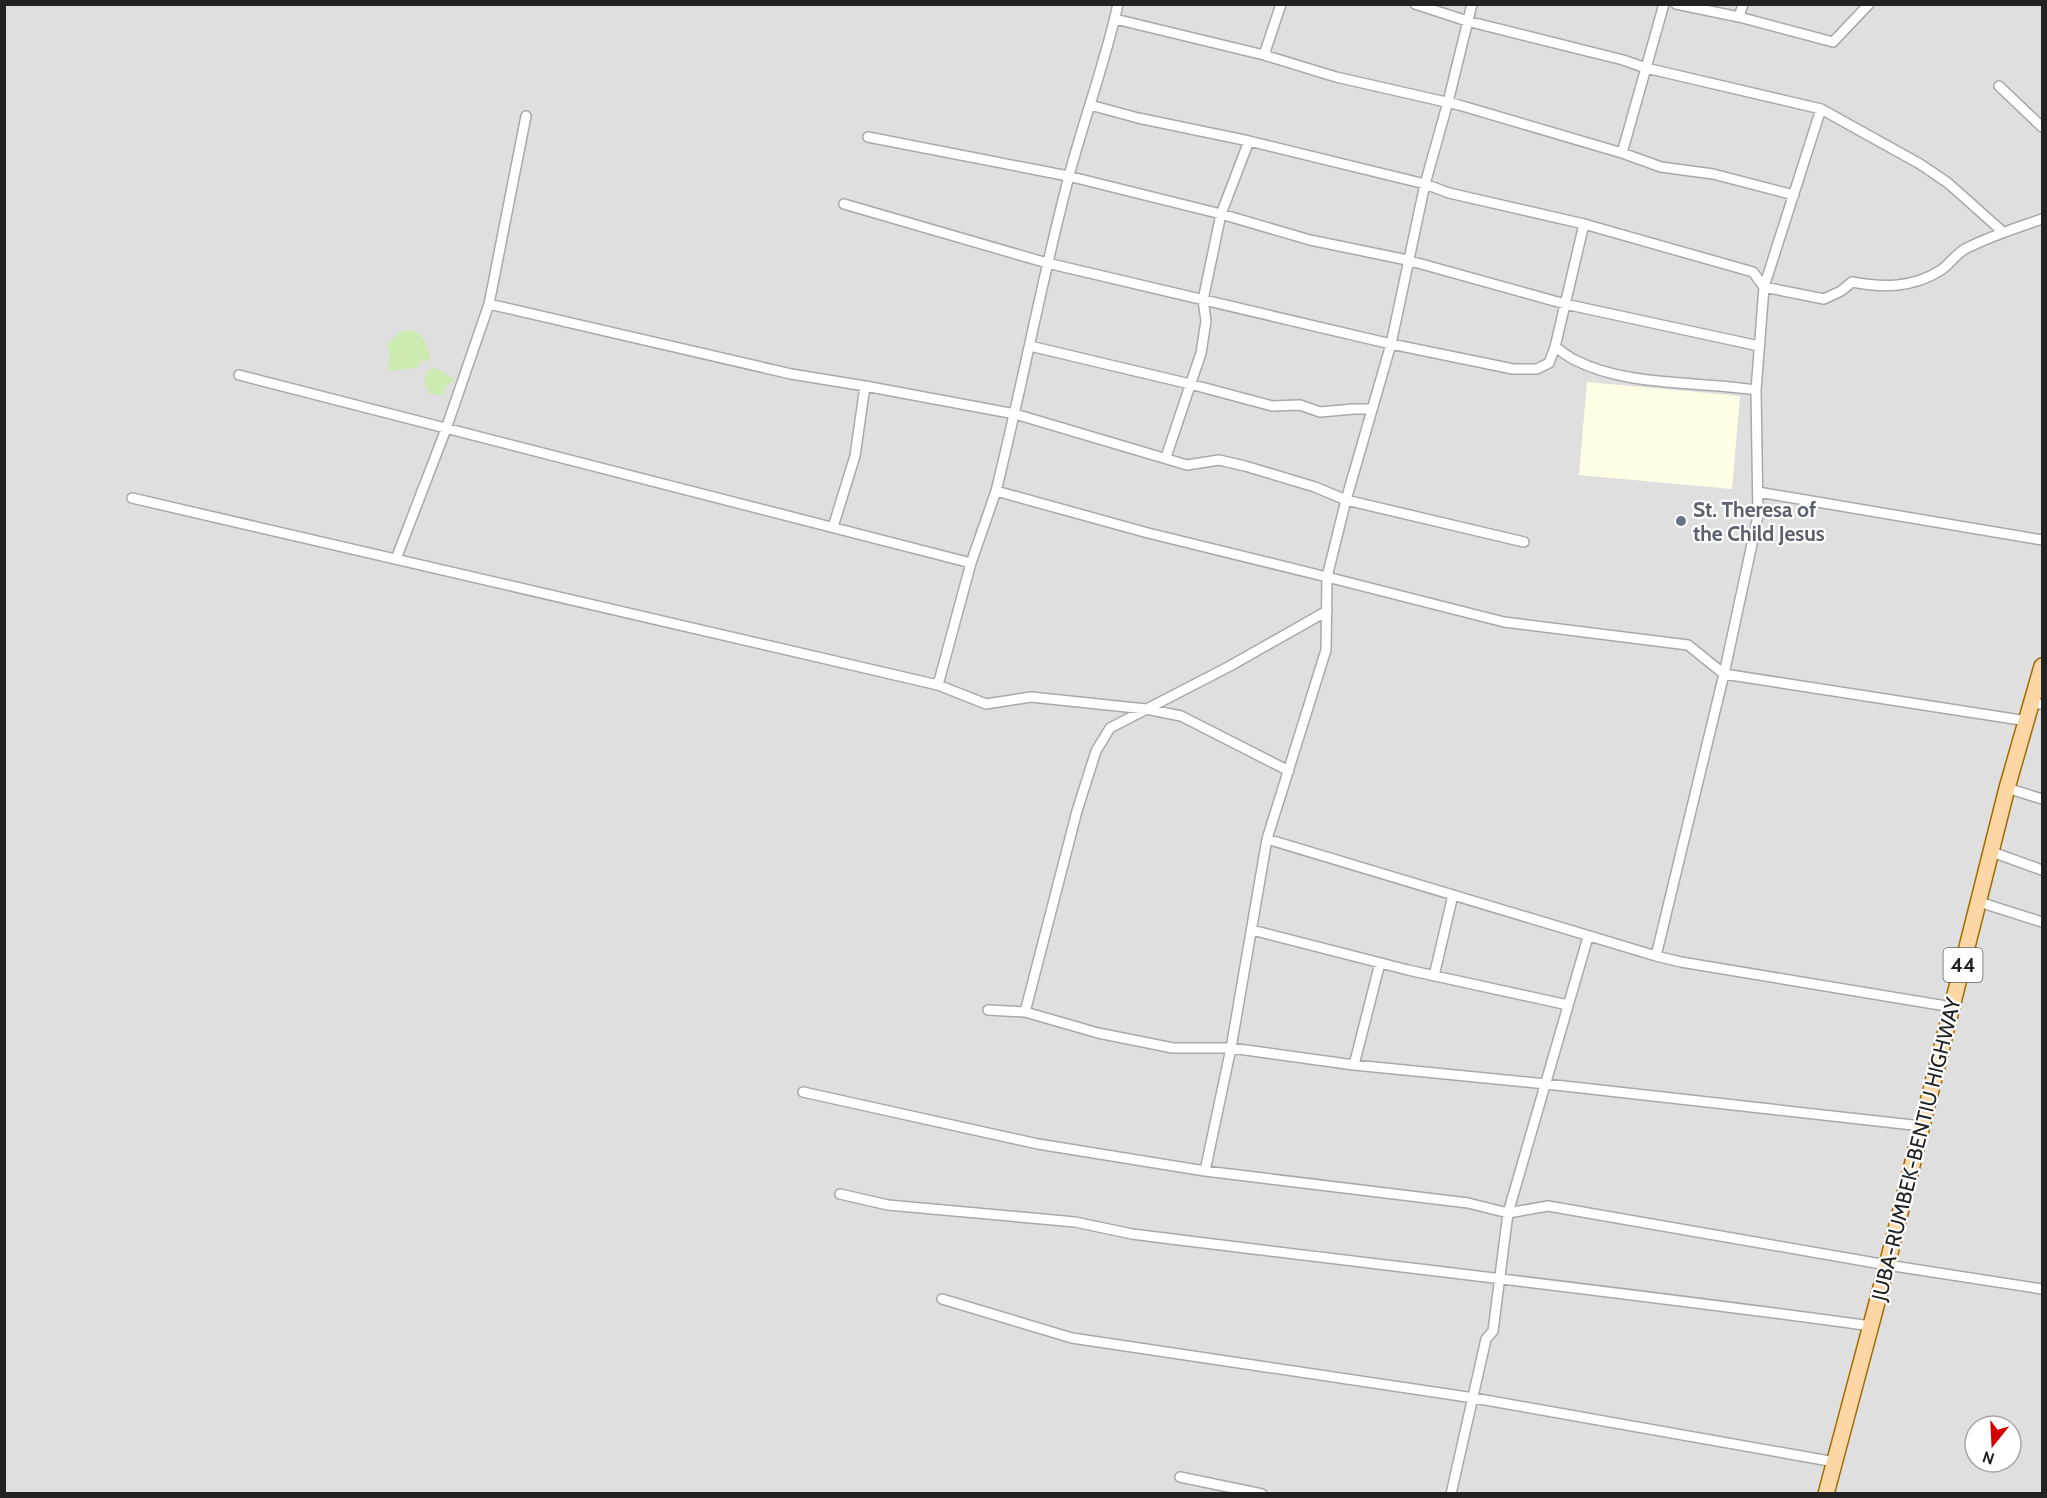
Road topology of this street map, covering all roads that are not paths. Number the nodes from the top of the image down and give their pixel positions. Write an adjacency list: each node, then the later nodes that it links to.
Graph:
1 (1118, 4): 10 (street)
2 (1281, 4): 12 (street)
3 (1415, 4): 11 (street)
4 (1472, 4): 11 (street)
5 (1664, 4): 13 (street)
6 (1676, 4): 9 (street)
7 (1743, 4): 9 (street)
8 (1869, 4): 9 (street)
9 (1739, 17)
10 (1115, 20): 12 (street); 16 (street)
11 (1467, 21): 13 (street); 15 (street)
12 (1264, 55): 15 (street)
13 (1646, 68): 17 (street); 22 (street)
14 (1999, 86): 19 (street)
15 (1448, 102): 22 (street); 24 (street)
16 (1090, 105): 21 (street); 23 (street)
17 (1821, 110): 25 (street); 30 (street)
18 (526, 116): 35 (street)
19 (2043, 127)
20 (868, 137): 23 (street)
21 (1249, 141): 24 (street); 27 (street)
22 (1622, 153): 25 (street)
23 (1068, 176): 27 (street); 32 (street)
24 (1425, 184): 29 (street); 31 (street)
25 (1794, 195): 33 (street)
26 (844, 204): 32 (street)
27 (1221, 214): 31 (street); 34 (street)
28 (2043, 219): 30 (street)
29 (1584, 224): 33 (street); 36 (street)
30 (2003, 232): 33 (street)
31 (1407, 260): 36 (street); 37 (street)
32 (1047, 263): 34 (street); 38 (street)
33 (1764, 286): 39 (street)
34 (1203, 300): 37 (street); 42 (street)
35 (489, 304): 43 (street); 47 (street)
36 (1565, 304): 39 (street); 40 (street)
37 (1391, 344): 40 (street); 45 (street)
38 (1030, 346): 42 (street); 46 (street)
39 (1759, 346): 44 (street)
40 (1556, 347): 44 (street)
41 (239, 375): 47 (street)
42 (1190, 384): 45 (street); 48 (street)
43 (865, 386): 46 (street); 53 (street)
44 (1756, 390): 50 (street)
45 (1372, 409): 52 (street)
46 (1015, 414): 48 (street); 49 (street)
47 (446, 429): 53 (street); 56 (street)
48 (1166, 457): 52 (street)
49 (996, 491): 57 (street); 58 (street)
50 (1758, 492): 54 (street); 61 (street)
51 (132, 498): 56 (street)
52 (1346, 500): 55 (street); 58 (street)
53 (833, 527): 57 (street)
54 (2043, 540)
55 (1524, 542)
56 (396, 559): 62 (street)
57 (971, 563): 62 (street)
58 (1327, 577): 59 (street); 61 (street)
59 (1327, 611): 64 (street); 66 (street)
60 (2043, 666): 63 (main road, JUBA-RUMBEK-BENTIU HIGHWAY / 44)
61 (1724, 674): 65 (street); 77 (street)
62 (938, 686): 64 (street)
63 (2038, 704): 65 (main road, JUBA-RUMBEK-BENTIU HIGHWAY / 44)
64 (1146, 709): 66 (street); 83 (street)
65 (2027, 721): 67 (main road, JUBA-RUMBEK-BENTIU HIGHWAY / 44)
66 (1289, 771): 69 (street)
67 (2007, 788): 68 (street); 70 (main road, JUBA-RUMBEK-BENTIU HIGHWAY / 44)
68 (2043, 799)
69 (1267, 839): 72 (street); 75 (street)
70 (1992, 852): 71 (street); 73 (main road, JUBA-RUMBEK-BENTIU HIGHWAY / 44)
71 (2043, 870)
72 (1453, 895): 76 (street); 79 (street)
73 (1979, 902): 74 (street); 81 (main road, JUBA-RUMBEK-BENTIU HIGHWAY / 44)
74 (2043, 922)
75 (1252, 930): 78 (street); 84 (street)
76 (1588, 937): 77 (street); 80 (street)
77 (1656, 956): 81 (street)
78 (1380, 963): 79 (street); 85 (street)
79 (1434, 976): 80 (street)
80 (1568, 1005): 86 (street)
81 (1953, 1007): 88 (main road, JUBA-RUMBEK-BENTIU HIGHWAY / 44)
82 (988, 1010): 83 (street)
83 (1025, 1012): 84 (street)
84 (1230, 1048): 85 (street); 89 (street)
85 (1354, 1065): 86 (street)
86 (1546, 1084): 88 (street); 91 (street)
87 (803, 1092): 89 (street)
88 (1922, 1126): 92 (main road, JUBA-RUMBEK-BENTIU HIGHWAY / 44)
89 (1205, 1171): 91 (street)
90 (840, 1194): 93 (street)
91 (1508, 1213): 92 (street); 93 (street)
92 (1887, 1265): 94 (street); 96 (main road, JUBA-RUMBEK-BENTIU HIGHWAY / 44)
93 (1501, 1280): 96 (street); 97 (street)
94 (2043, 1289)
95 (942, 1299): 97 (street)
96 (1871, 1326): 98 (main road, JUBA-RUMBEK-BENTIU HIGHWAY / 44)
97 (1474, 1398): 98 (street); 101 (street)
98 (1835, 1462): 102 (main road, JUBA-RUMBEK-BENTIU HIGHWAY / 44)
99 (1180, 1477): 100 (street)
100 (1262, 1494)
101 (1451, 1494)
102 (1827, 1494)

